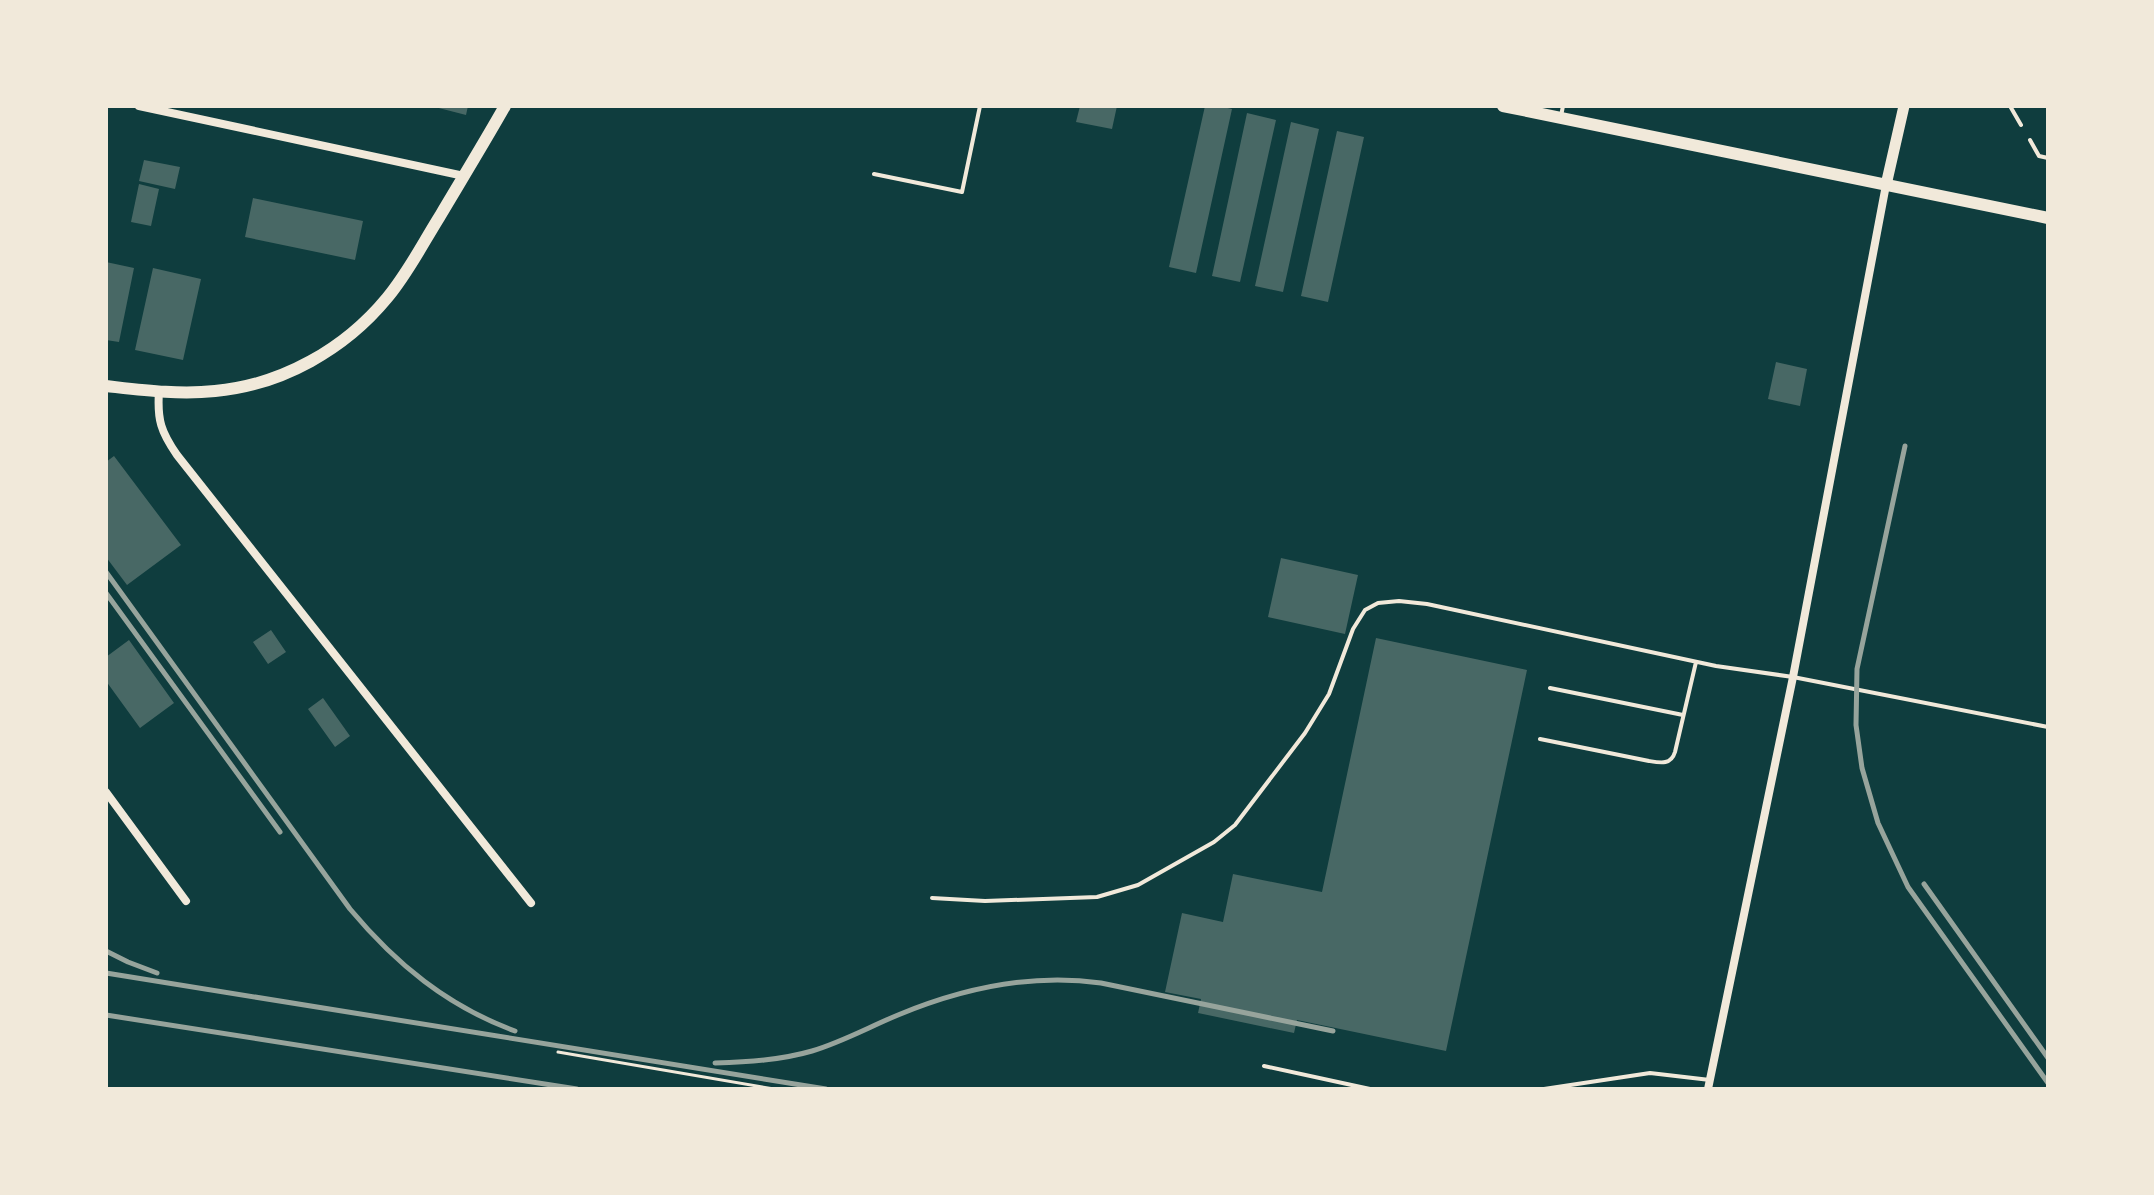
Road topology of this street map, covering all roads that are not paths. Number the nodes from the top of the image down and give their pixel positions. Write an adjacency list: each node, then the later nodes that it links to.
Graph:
1 (139, 106): 12 (street)
2 (505, 106): 12 (main road)
3 (980, 106): 11 (lane)
4 (1503, 106): 7 (main road)
5 (1904, 106): 13 (main road)
6 (2010, 106): 8 (lane)
7 (1562, 112): 13 (main road)
8 (2021, 125)
9 (2030, 140): 10 (lane)
10 (2048, 158)
11 (874, 174)
12 (464, 176): 16 (main road)
13 (1886, 185): 14 (main road); 18 (street)
14 (2048, 218)
15 (106, 386): 16 (main road)
16 (159, 391): 26 (street)
17 (1696, 662): 18 (lane); 20 (lane); 24 (lane)
18 (1793, 677): 21 (lane); 28 (street)
19 (1550, 688): 20 (lane)
20 (1683, 715): 22 (lane)
21 (2048, 727)
22 (1540, 739)
23 (106, 792): 25 (street)
24 (932, 898)
25 (186, 901)
26 (531, 903)
27 (1264, 1066): 29 (lane)
28 (1709, 1084): 30 (lane)
29 (1370, 1089)
30 (1544, 1089)

